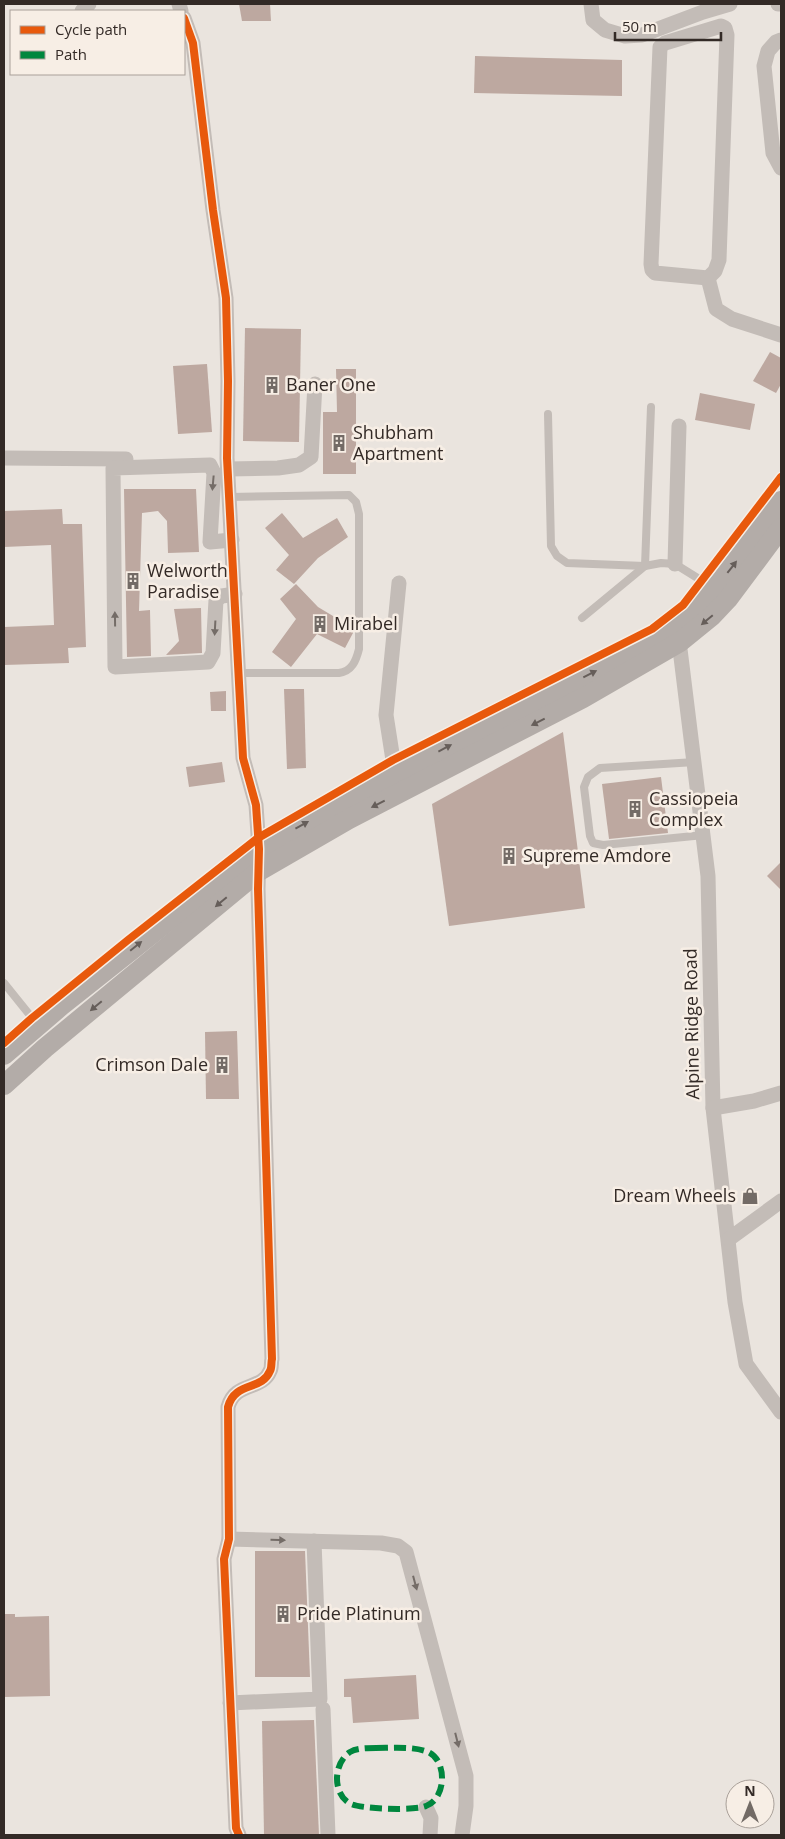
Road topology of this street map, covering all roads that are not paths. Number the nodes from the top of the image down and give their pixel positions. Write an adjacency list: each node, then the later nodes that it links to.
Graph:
1 (591, 4): 2 (street)
2 (730, 4)
3 (185, 21): 13 (street)
4 (781, 40): 5 (street)
5 (781, 168)
6 (708, 278): 6 (street); 7 (street)
7 (781, 336)
8 (315, 384): 13 (street)
9 (651, 407): 19 (lane)
10 (548, 414): 19 (lane)
11 (679, 426): 18 (street)
12 (4, 458): 13 (street)
13 (227, 463): 14 (street)
14 (229, 497): 17 (street); 25 (lane)
15 (781, 501): 22 (street, one-way to 15)
16 (781, 528): 22 (street)
17 (232, 540): 21 (street); 21 (street, one-way to 17)
18 (675, 564): 19 (lane); 22 (lane)
19 (645, 566): 23 (lane)
20 (399, 582): 27 (street)
21 (234, 594): 25 (street)
22 (721, 594): 24 (street)
23 (582, 618)
24 (678, 633): 26 (street, Alpine Ridge Road); 27 (street)
25 (239, 672): 29 (street)
26 (695, 762): 28 (street, Alpine Ridge Road); 28 (lane)
27 (400, 783): 29 (street, one-way to 27); 30 (street, one-way to 30)
28 (704, 835): 36 (street, Alpine Ridge Road)
29 (259, 849): 30 (street); 32 (street, one-way to 29)
30 (259, 871): 34 (street, one-way to 34); 40 (street)
31 (4, 983): 32 (lane)
32 (38, 1026): 33 (street)
33 (4, 1055)
34 (4, 1085)
35 (781, 1093): 36 (street)
36 (713, 1108): 38 (street, Alpine Ridge Road)
37 (781, 1201): 38 (street)
38 (729, 1239): 39 (street, Alpine Ridge Road)
39 (781, 1412)
40 (229, 1539): 41 (street, one-way to 41); 42 (street)
41 (314, 1541): 42 (street); 48 (street, one-way to 48)
42 (230, 1703): 45 (street)
43 (323, 1709): 46 (street)
44 (426, 1807): 47 (street)
45 (239, 1835)
46 (328, 1835)
47 (430, 1835)
48 (462, 1835)

